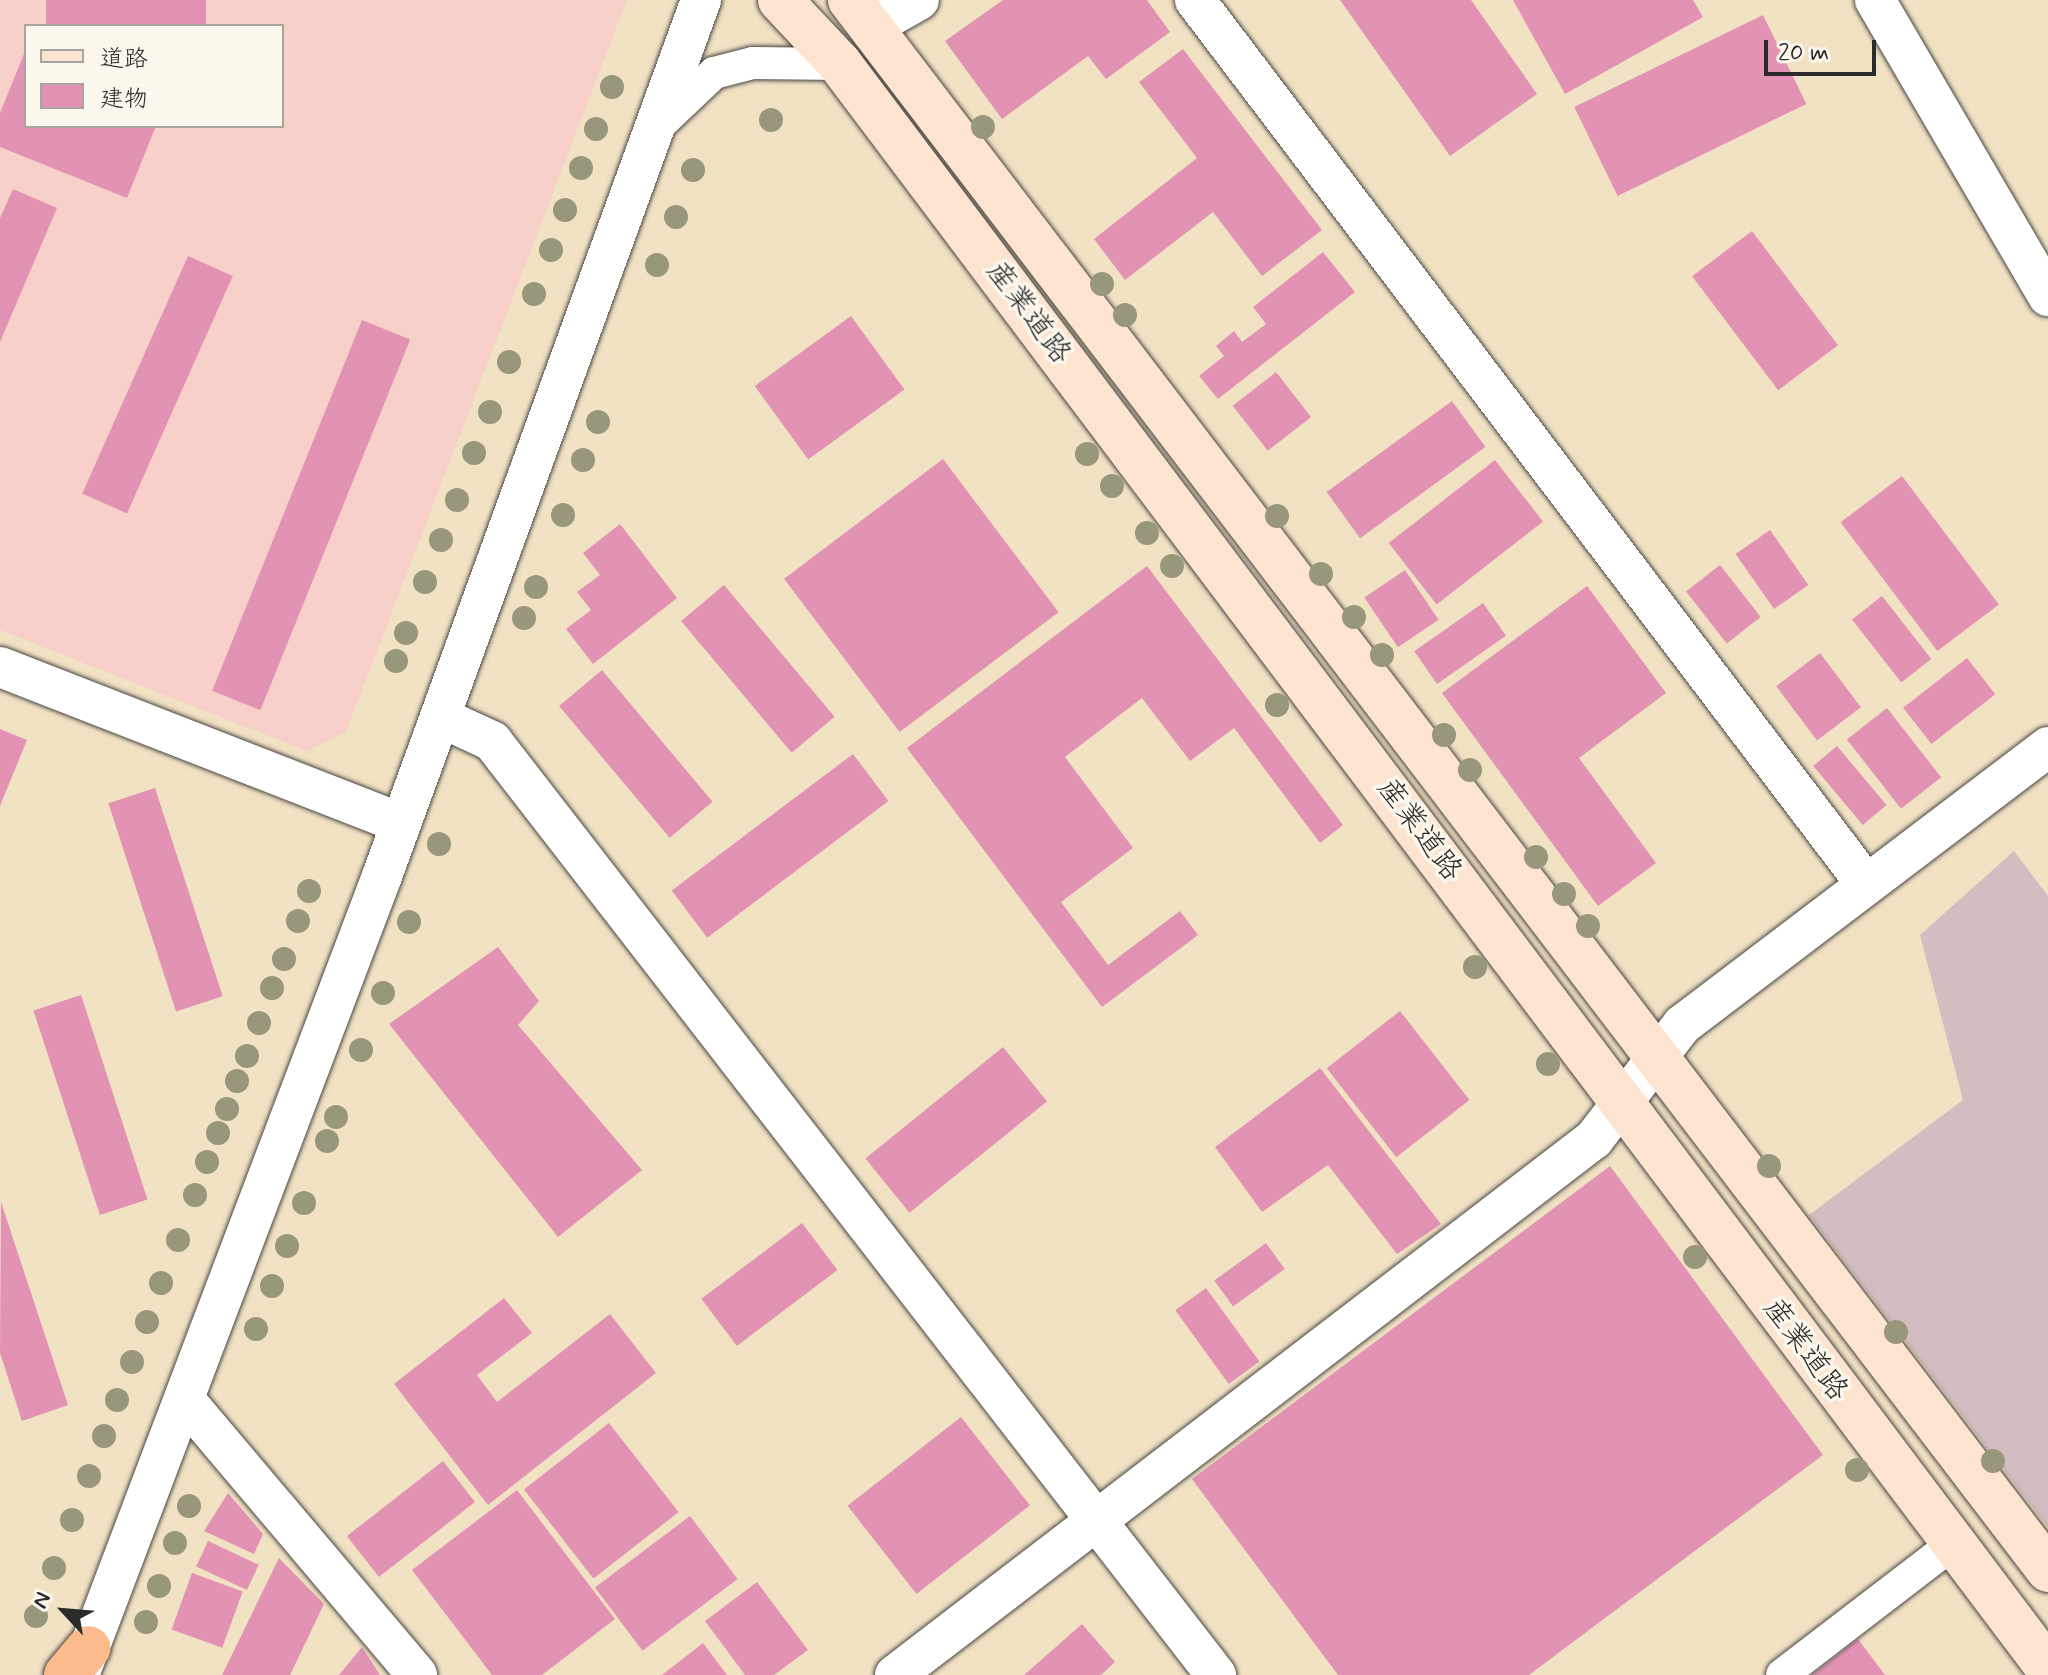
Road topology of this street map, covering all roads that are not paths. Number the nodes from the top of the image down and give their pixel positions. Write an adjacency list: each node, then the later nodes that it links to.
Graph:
1 (701, 0): 8 (street)
2 (780, 0): 7 (main road, 産業道路)
3 (919, 0): 6 (street)
4 (1195, 0): 14 (street)
5 (1875, 0): 9 (street)
6 (861, 14): 15 (main road, 産業道路)
7 (840, 64): 8 (street); 16 (main road, 産業道路)
8 (650, 135): 11 (street)
9 (2048, 296)
10 (0, 667): 13 (street)
11 (440, 717): 13 (street); 18 (street)
12 (2048, 747): 14 (street)
13 (401, 823): 17 (street)
14 (1866, 884): 15 (street)
15 (1655, 1057): 16 (street); 20 (main road, 産業道路)
16 (1620, 1104): 18 (street); 19 (main road, 産業道路)
17 (184, 1399): 21 (street); 23 (street)
18 (1098, 1519): 24 (street); 25 (street)
19 (1953, 1544): 22 (main road, 産業道路); 26 (street)
20 (2048, 1570)
21 (78, 1666)
22 (2048, 1668)
23 (417, 1675)
24 (895, 1675)
25 (1216, 1675)
26 (1782, 1675)

